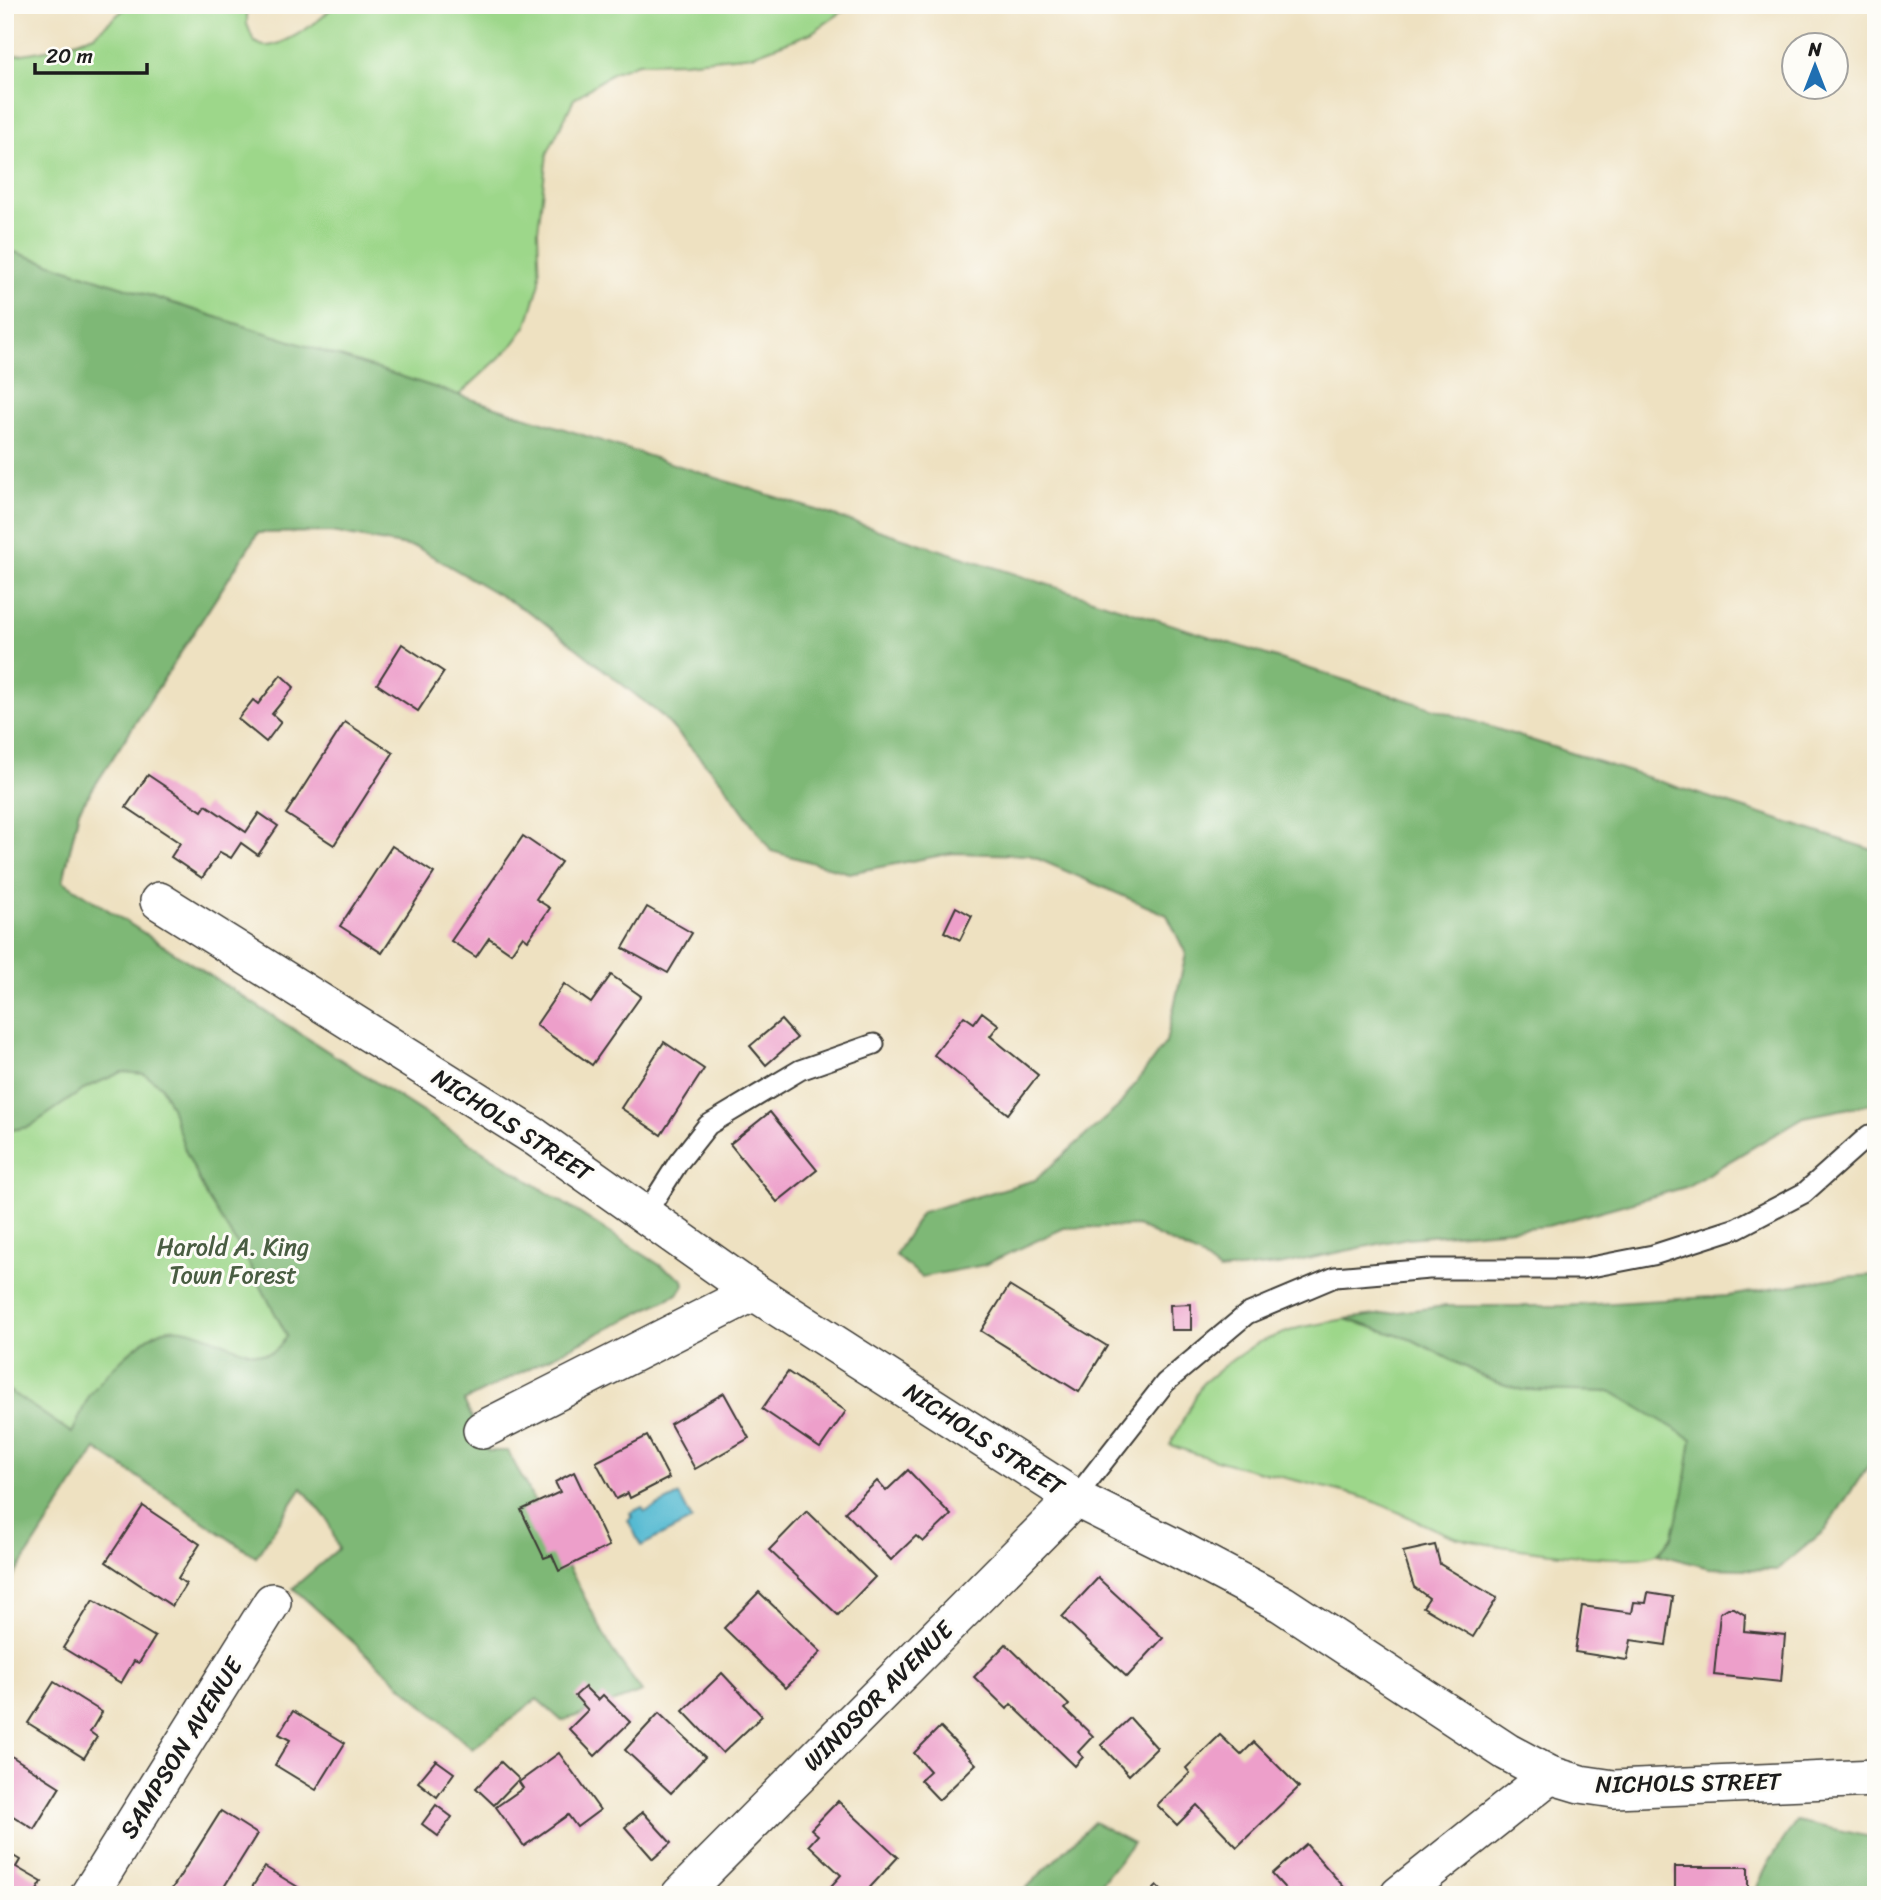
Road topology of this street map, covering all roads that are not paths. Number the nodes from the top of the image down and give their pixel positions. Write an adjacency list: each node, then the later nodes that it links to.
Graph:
1 (159, 901): 4 (street, NICHOLS STREET)
2 (874, 1044): 4 (lane)
3 (1869, 1135): 7 (lane)
4 (645, 1215): 5 (street, NICHOLS STREET)
5 (754, 1292): 6 (street); 7 (street, NICHOLS STREET)
6 (482, 1430)
7 (1075, 1498): 9 (street, NICHOLS STREET); 12 (street, WINDSOR AVENUE)
8 (272, 1602): 11 (street, SAMPSON AVENUE)
9 (1550, 1775): 10 (street, NICHOLS STREET); 13 (street)
10 (1876, 1778)
11 (89, 1895)
12 (680, 1895)
13 (1399, 1895)

